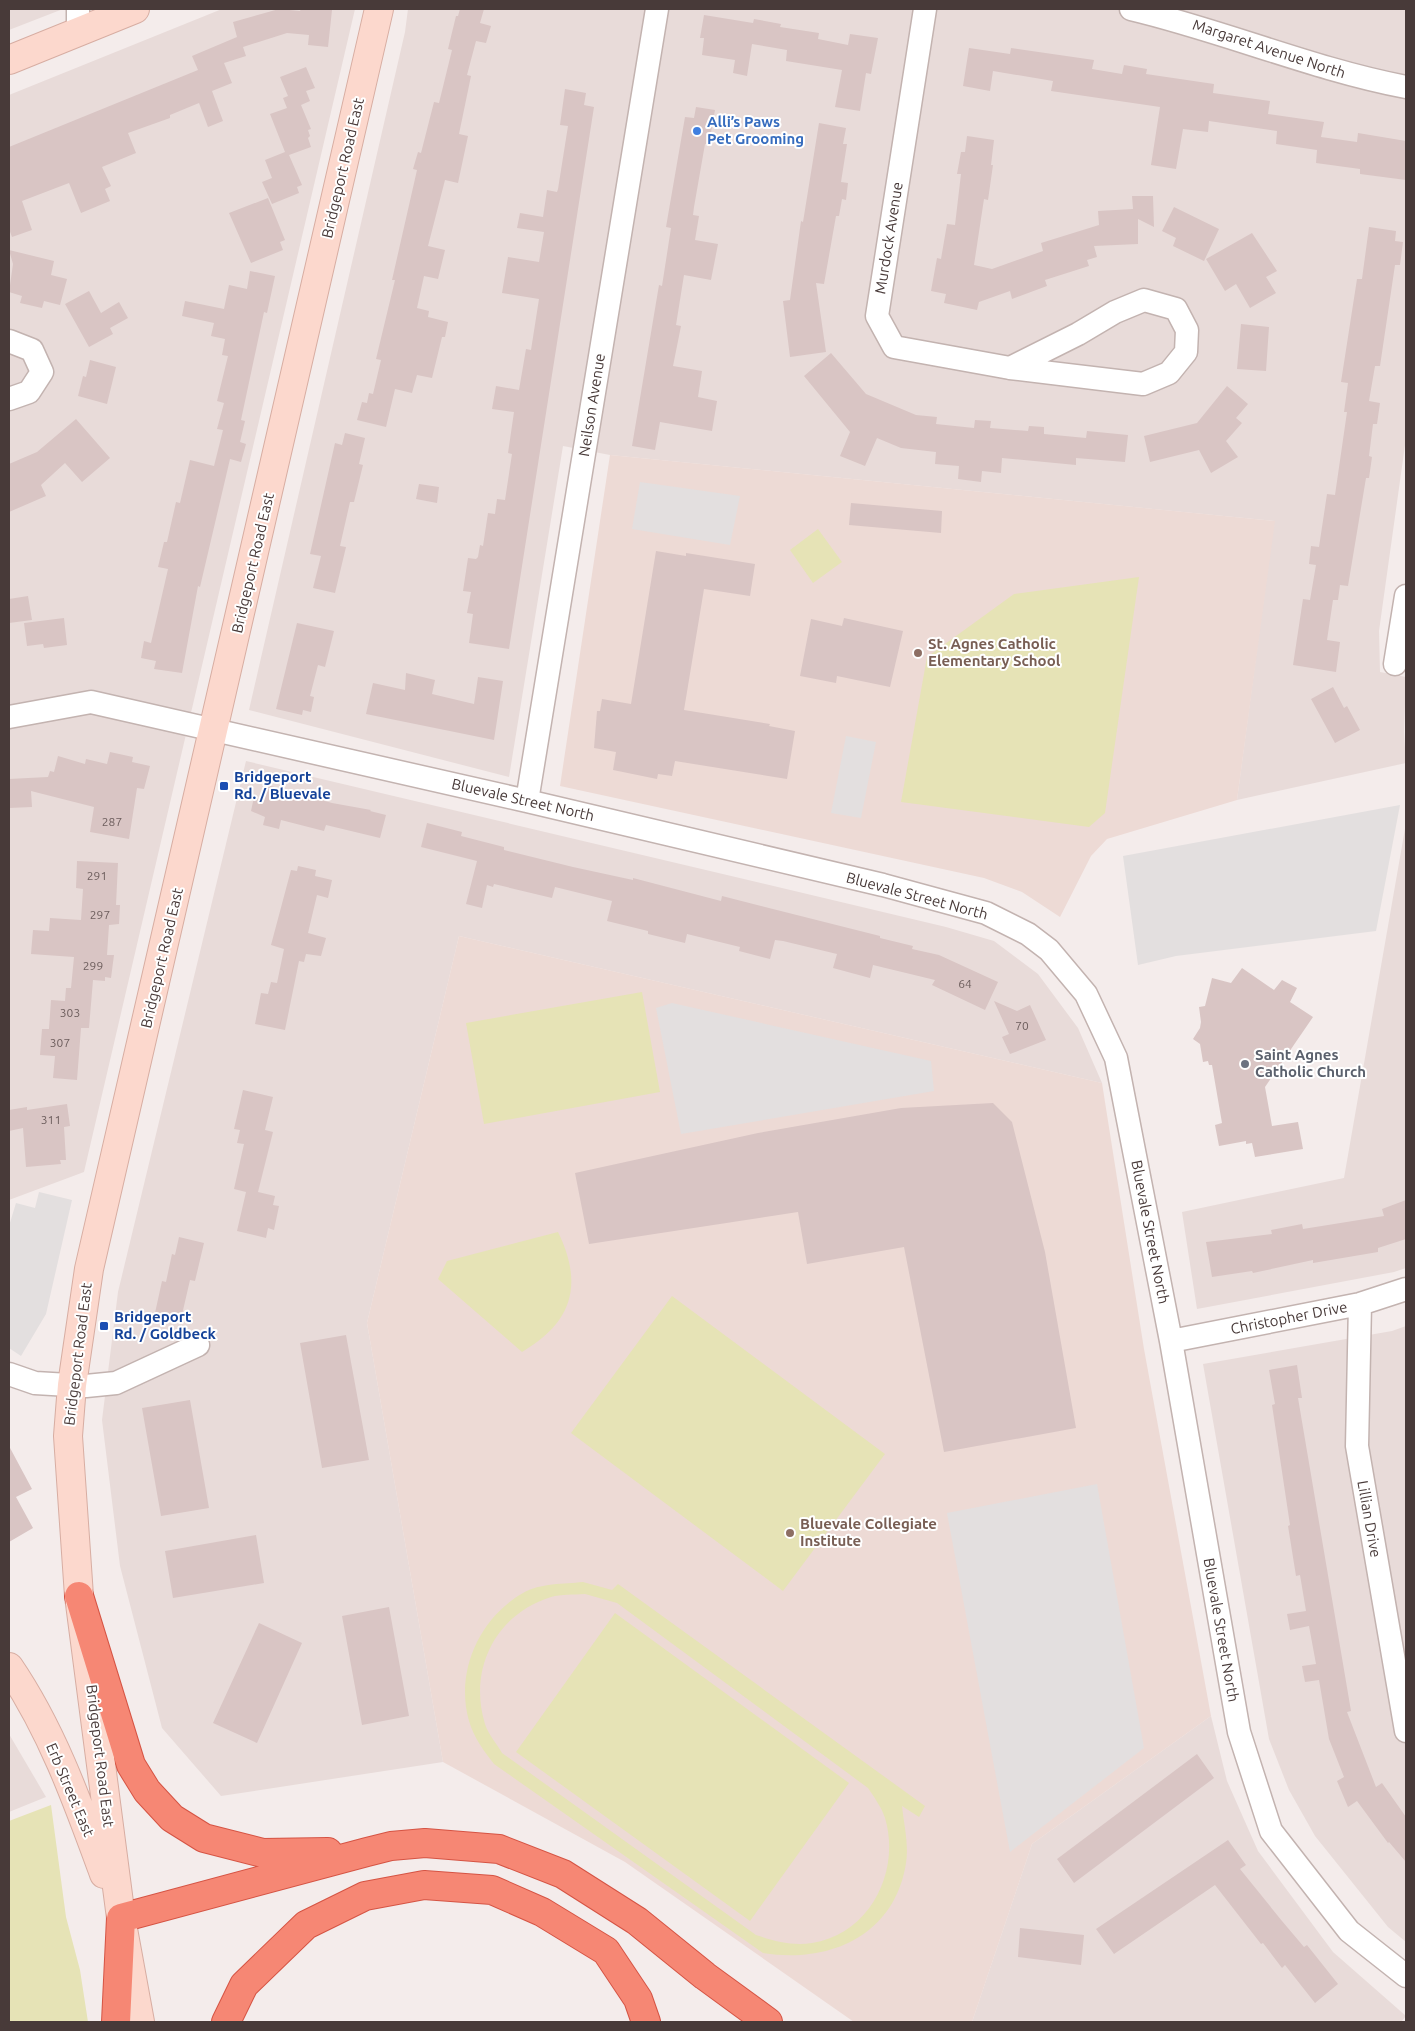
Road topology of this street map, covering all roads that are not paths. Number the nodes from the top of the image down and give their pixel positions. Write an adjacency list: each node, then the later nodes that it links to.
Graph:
1 (135, 9): 6 (main road)
2 (379, 9): 15 (main road, Bridgeport Road East)
3 (658, 9): 16 (street, Neilson Avenue)
4 (925, 9): 10 (street, Murdock Avenue)
5 (1131, 9): 8 (street, Margaret Avenue North)
6 (78, 20): 7 (main road)
7 (9, 60)
8 (1406, 87)
9 (9, 341): 11 (street)
10 (1010, 368): 10 (street, Murdock Avenue)
11 (9, 399)
12 (1406, 596): 13 (street)
13 (1395, 664)
14 (9, 717): 15 (street, Bluevale Street North)
15 (214, 730): 16 (street, Bluevale Street North); 22 (main road, Bridgeport Road East)
16 (527, 801): 19 (street, Bluevale Street North)
17 (1406, 1289): 18 (street, Christopher Drive)
18 (1360, 1304): 19 (street, Christopher Drive); 25 (street, Lillian Drive)
19 (1171, 1341): 28 (street, Bluevale Street North)
20 (198, 1345): 22 (street)
21 (9, 1374): 22 (street)
22 (72, 1385): 23 (main road, Bridgeport Road East)
23 (79, 1596): 26 (highway); 27 (main road, Bridgeport Road East)
24 (9, 1667): 27 (main road, Erb Street East)
25 (1406, 1732)
26 (367, 1852): 27 (highway); 33 (highway)
27 (121, 1918): 29 (highway); 30 (main road)
28 (1406, 1976)
29 (116, 2022)
30 (140, 2022)
31 (226, 2022): 32 (highway)
32 (646, 2022)
33 (768, 2022)

